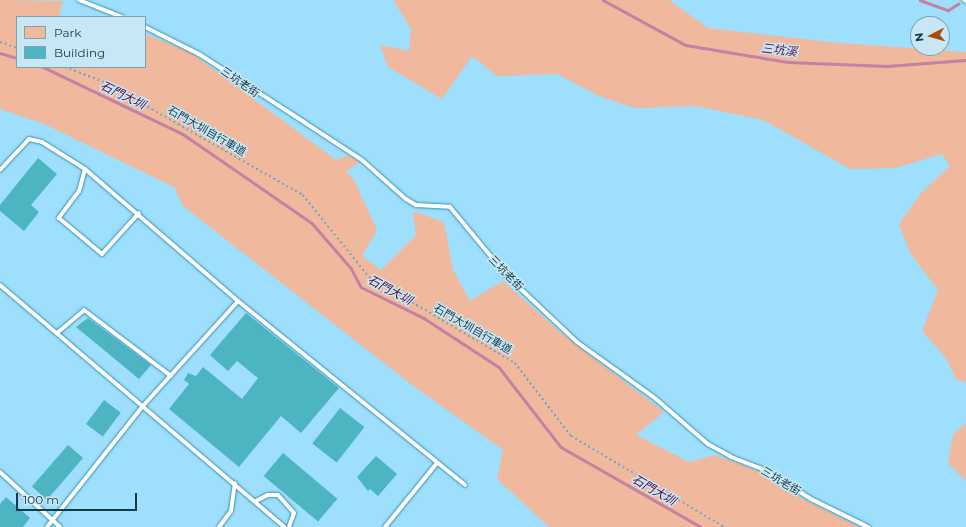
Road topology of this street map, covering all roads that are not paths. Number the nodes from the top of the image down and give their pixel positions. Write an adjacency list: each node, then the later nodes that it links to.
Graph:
1 (79, 0): 2 (lane)
2 (119, 16)
3 (146, 28): 24 (lane, 三坑老街)
4 (0, 170): 5 (lane)
5 (85, 170): 6 (lane); 6 (lane)
6 (139, 213): 8 (lane)
7 (0, 285): 9 (lane)
8 (238, 300): 10 (lane); 12 (lane)
9 (58, 333): 10 (lane); 11 (lane)
10 (171, 376): 11 (lane)
11 (142, 408): 14 (lane); 17 (lane)
12 (437, 463): 15 (lane); 23 (lane)
13 (0, 472): 17 (lane)
14 (235, 483): 16 (lane); 20 (lane)
15 (465, 485)
16 (256, 502): 21 (lane); 22 (lane)
17 (52, 521): 18 (lane); 19 (lane)
18 (47, 527)
19 (60, 527)
20 (219, 527)
21 (284, 527)
22 (289, 527)
23 (385, 527)
24 (868, 527)

